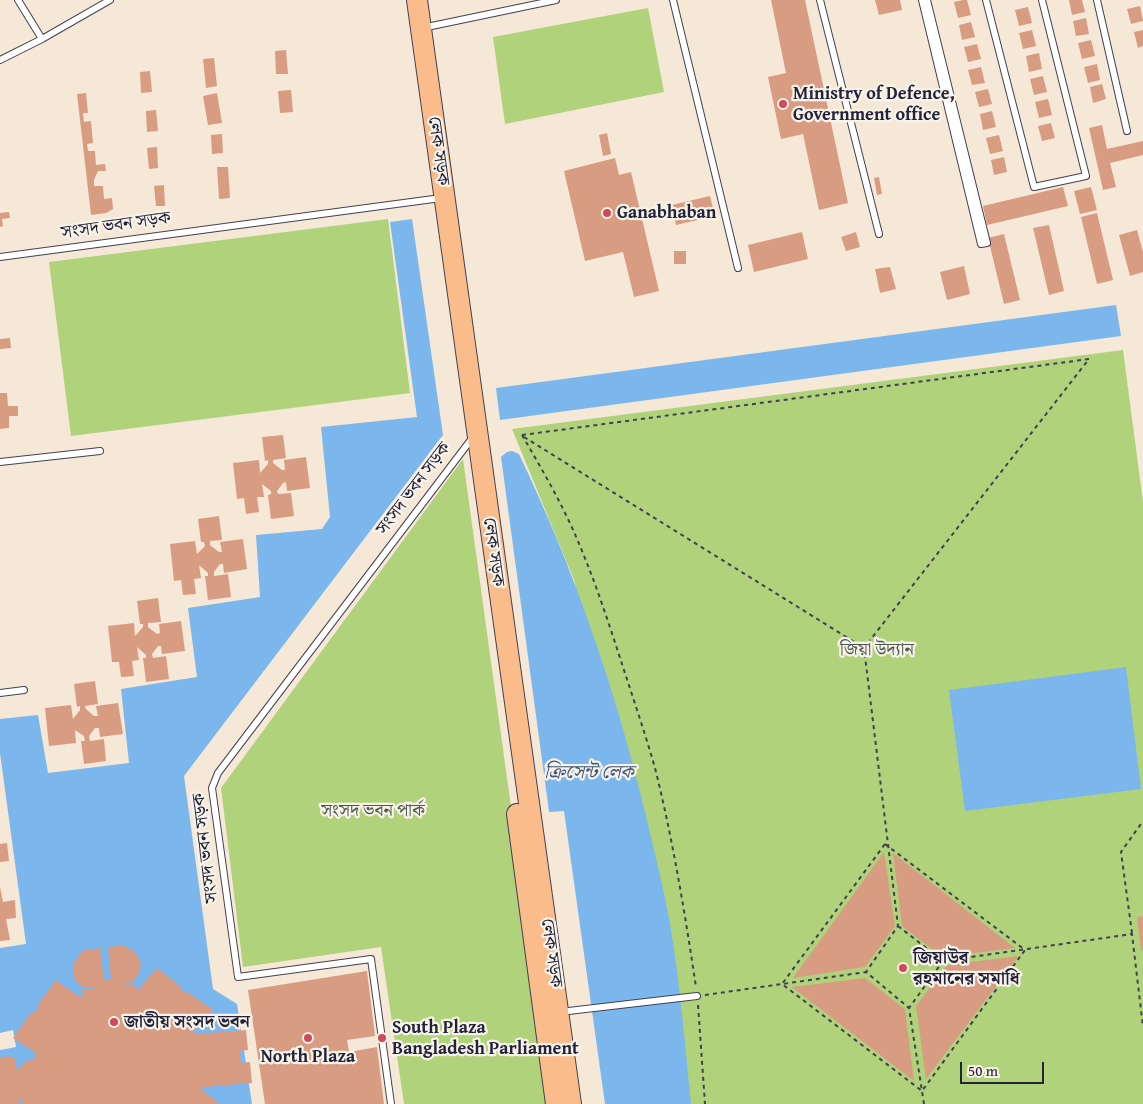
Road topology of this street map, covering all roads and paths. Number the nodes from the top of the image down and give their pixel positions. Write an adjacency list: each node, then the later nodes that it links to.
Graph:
1 (18, 0): 14 (lane)
2 (110, 0): 14 (lane)
3 (407, 0): 17 (main road)
4 (417, 0): 13 (main road, লেক সড়ক)
5 (556, 0): 13 (lane)
6 (673, 0): 20 (lane)
7 (820, 0): 18 (lane)
8 (922, 0): 9 (lane)
9 (927, 0)
10 (986, 0): 11 (lane)
11 (1042, 0)
12 (1097, 0): 16 (lane)
13 (421, 28): 17 (main road, লেক সড়ক)
14 (42, 39): 15 (lane)
15 (0, 60)
16 (1127, 130)
17 (439, 198): 19 (lane, সংসদ ভবন সড়ক); 22 (main road, লেক সড়ক)
18 (879, 234)
19 (0, 257)
20 (738, 268)
21 (522, 436): 25 (path); 25 (path); 36 (path)
22 (472, 439): 38 (main road, লেক সড়ক); 41 (lane, সংসদ ভবন সড়ক); 42 (main road)
23 (100, 451): 24 (lane)
24 (0, 462)
25 (864, 648): 29 (path)
26 (24, 690): 27 (lane)
27 (0, 693)
28 (1143, 821): 31 (path)
29 (888, 846): 30 (path); 32 (path); 35 (path)
30 (898, 926): 33 (path); 34 (path)
31 (1132, 934): 32 (path); 39 (path)
32 (1025, 950): 33 (path); 40 (path)
33 (943, 961): 37 (path)
34 (866, 972): 35 (path); 37 (path)
35 (782, 984): 36 (path); 40 (path)
36 (697, 996): 38 (lane); 44 (path)
37 (909, 1008): 40 (path)
38 (559, 1012): 43 (main road, লেক সড়ক)
39 (1143, 1027)
40 (922, 1091): 45 (path)
41 (391, 1104)
42 (556, 1104)
43 (572, 1104)
44 (705, 1104)
45 (924, 1104)

